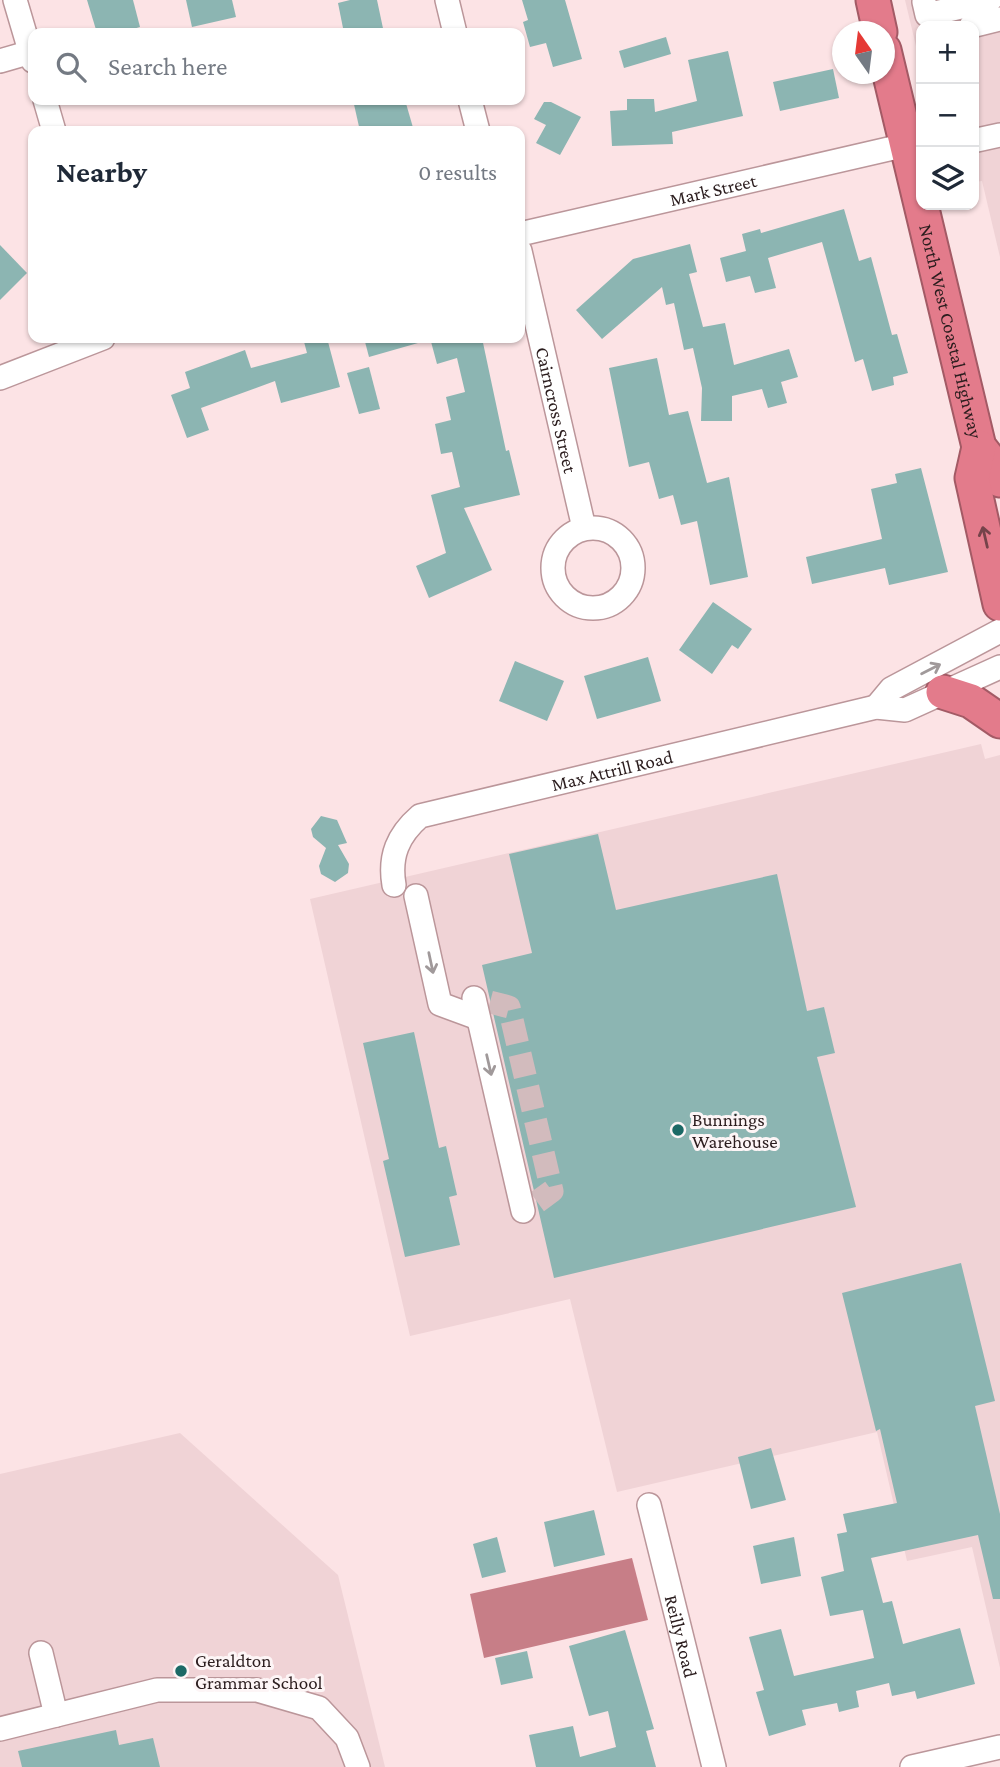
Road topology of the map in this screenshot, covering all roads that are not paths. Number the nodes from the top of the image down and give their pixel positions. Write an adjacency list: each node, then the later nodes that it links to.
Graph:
1 (15, 0): 10 (street)
2 (447, 0): 9 (street)
3 (873, 0): 7 (highway)
4 (990, 0): 5 (street)
5 (926, 1)
6 (1000, 19): 8 (street)
7 (878, 21)
8 (979, 24)
9 (454, 28)
10 (28, 43)
11 (28, 57): 12 (street)
12 (0, 61)
13 (892, 84): 20 (highway, North West Coastal Highway)
14 (46, 105): 16 (street)
15 (471, 105): 17 (street)
16 (53, 126)
17 (477, 126)
18 (1000, 135): 19 (street)
19 (979, 140)
20 (906, 145): 21 (street, Mark Street); 25 (highway, North West Coastal Highway)
21 (525, 233)
22 (525, 273): 27 (street, Cairncross Street)
23 (90, 343): 24 (street)
24 (0, 378)
25 (979, 447): 26 (highway, North West Coastal Highway); 28 (highway, North West Coastal Highway, one-way to 25)
26 (1000, 480)
27 (584, 528)
28 (1000, 604)
29 (1000, 631): 32 (street, Max Attrill Road, one-way to 29)
30 (1000, 667): 31 (street, Max Attrill Road)
31 (943, 692): 32 (street, Max Attrill Road); 33 (highway)
32 (876, 707): 34 (street, Max Attrill Road)
33 (1000, 721)
34 (394, 883)
35 (416, 896): 36 (street, one-way to 36)
36 (523, 1211)
37 (649, 1505): 43 (street, Reilly Road)
38 (41, 1653): 39 (street)
39 (56, 1715): 40 (street); 42 (street)
40 (0, 1729)
41 (1000, 1747): 44 (street)
42 (358, 1767)
43 (714, 1767)
44 (912, 1767)

